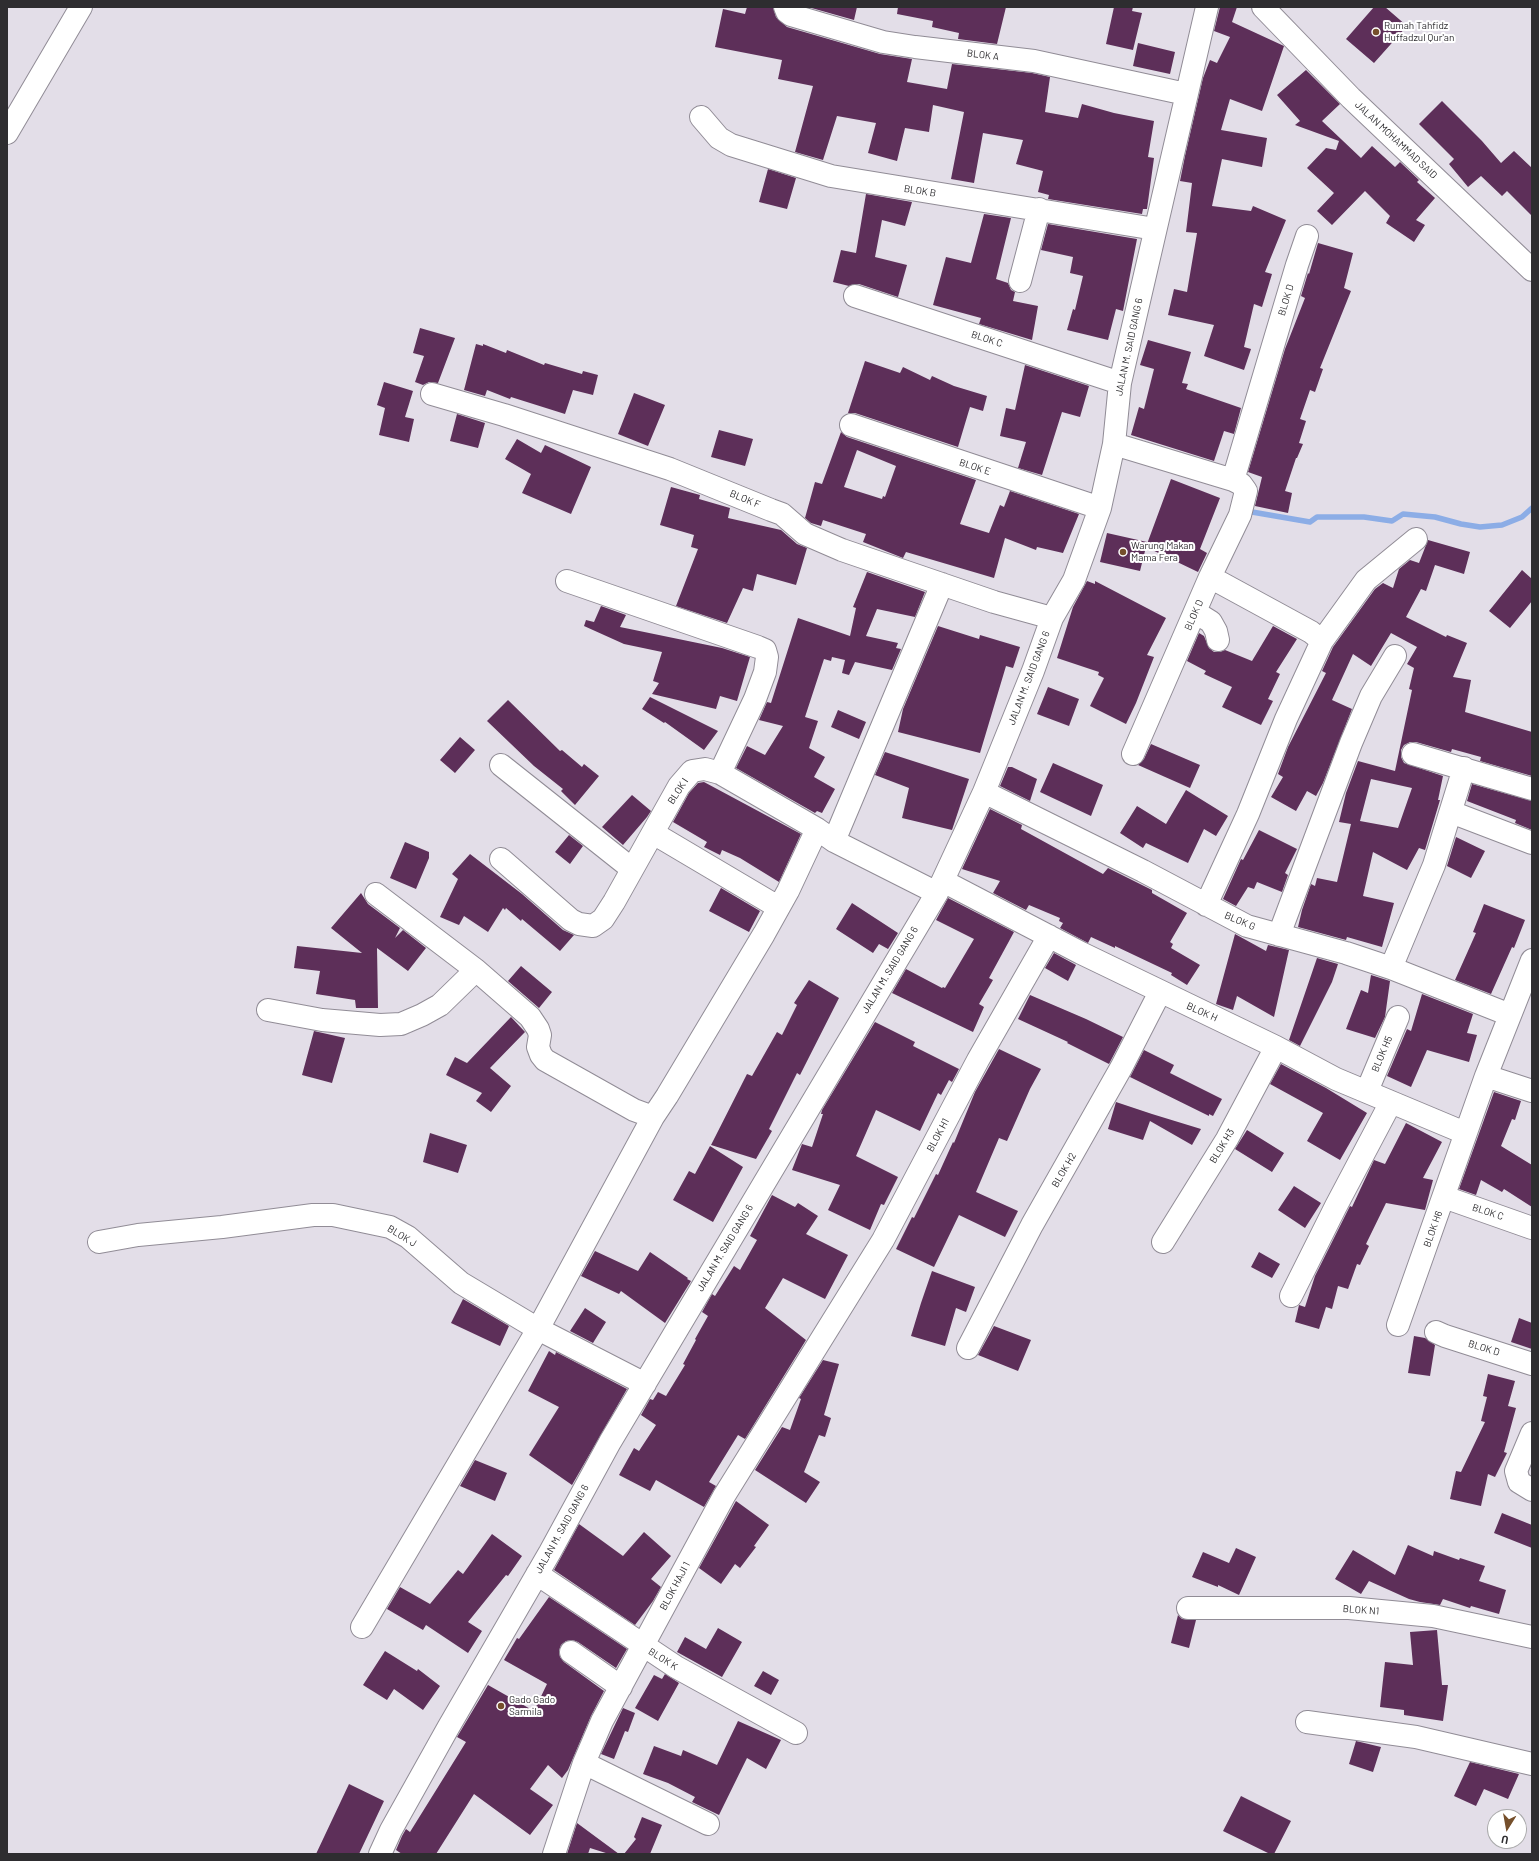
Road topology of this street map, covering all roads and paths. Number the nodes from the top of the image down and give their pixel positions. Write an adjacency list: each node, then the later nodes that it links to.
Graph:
1 (82, 7): 7 (street)
2 (785, 7): 5 (street, BLOK A)
3 (1207, 7): 5 (street, JALAN M. SAID GANG 6)
4 (1263, 7): 11 (street, JALAN MOHAMMAD SAID)
5 (1186, 94): 9 (street, JALAN M. SAID GANG 6)
6 (701, 117): 8 (street, BLOK B)
7 (7, 133)
8 (1039, 209): 9 (street, BLOK B); 12 (street)
9 (1155, 229): 14 (street, JALAN M. SAID GANG 6)
10 (1308, 236): 18 (street, BLOK D)
11 (1532, 270)
12 (1020, 281)
13 (855, 296): 14 (street, BLOK C)
14 (1120, 383): 17 (street, JALAN M. SAID GANG 6)
15 (432, 394): 23 (street, BLOK F)
16 (851, 425): 19 (street, BLOK E)
17 (1114, 444): 18 (street); 19 (street, JALAN M. SAID GANG 6)
18 (1239, 485): 21 (street, BLOK D)
19 (1100, 508): 25 (street, JALAN M. SAID GANG 6)
20 (1416, 539): 27 (street)
21 (1210, 577): 24 (street, BLOK D); 27 (street)
22 (567, 581): 33 (street)
23 (942, 584): 25 (street, BLOK F); 38 (street)
24 (1195, 612): 26 (street); 29 (street, BLOK D)
25 (1052, 618): 35 (street, JALAN M. SAID GANG 6)
26 (1218, 640)
27 (1322, 641): 44 (street)
28 (1395, 656): 47 (street)
29 (1133, 754)
30 (1413, 754): 32 (street)
31 (501, 765): 41 (street)
32 (1464, 768): 34 (street); 36 (street)
33 (720, 773): 37 (street, BLOK I); 38 (street, BLOK I)
34 (1532, 789)
35 (984, 792): 42 (street, JALAN M. SAID GANG 6); 44 (street, BLOK G)
36 (1451, 812): 39 (street); 49 (street)
37 (653, 833): 41 (street, BLOK I); 45 (street)
38 (826, 835): 42 (street, BLOK I); 45 (street)
39 (1532, 843)
40 (501, 859): 41 (street, BLOK I)
41 (632, 869)
42 (940, 887): 46 (street, BLOK H); 73 (street, JALAN M. SAID GANG 6)
43 (376, 894): 50 (street)
44 (1206, 905): 47 (street, BLOK G)
45 (778, 907): 60 (street)
46 (1048, 936): 51 (street, BLOK H); 69 (street, BLOK H1)
47 (1279, 936): 49 (street, BLOK G)
48 (1532, 960): 53 (street, BLOK H6)
49 (1391, 968): 53 (street, BLOK G)
50 (476, 970): 52 (street); 60 (street)
51 (1160, 992): 55 (street, BLOK H); 71 (street, BLOK H2)
52 (268, 1010)
53 (1510, 1015): 56 (street, BLOK H6)
54 (1398, 1018): 57 (street, BLOK H5)
55 (1276, 1047): 57 (street, BLOK H); 65 (street, BLOK H3)
56 (1486, 1076): 58 (street); 61 (street, BLOK H6)
57 (1367, 1091): 59 (street, BLOK H)
58 (1532, 1091)
59 (1391, 1102): 61 (street, BLOK H); 66 (street)
60 (653, 1117): 68 (street)
61 (1465, 1133): 62 (street, BLOK H6)
62 (1444, 1197): 63 (street, BLOK C); 67 (street, BLOK H6)
63 (1532, 1228)
64 (99, 1242): 68 (street, BLOK J)
65 (1163, 1242)
66 (1291, 1296)
67 (1398, 1325)
68 (538, 1329): 73 (street, BLOK J); 78 (street)
69 (825, 1332): 80 (street, BLOK HAJI 1)
70 (1436, 1332): 72 (street, BLOK D)
71 (968, 1348)
72 (1532, 1364)
73 (645, 1384): 76 (street, JALAN M. SAID GANG 6)
74 (1532, 1433): 75 (street)
75 (1532, 1490)
76 (537, 1574): 80 (street, BLOK K); 88 (street, JALAN M. SAID GANG 6)
77 (1188, 1608): 79 (street, BLOK N1)
78 (362, 1627)
79 (1532, 1637)
80 (643, 1647): 82 (street, BLOK HAJI 1); 84 (street, BLOK K)
81 (571, 1652): 82 (street)
82 (621, 1687): 85 (street, BLOK HAJI 1)
83 (1307, 1722): 86 (street)
84 (796, 1733)
85 (584, 1763): 87 (street); 89 (street, BLOK HAJI 1)
86 (1532, 1764)
87 (708, 1824)
88 (380, 1854)
89 (554, 1854)

